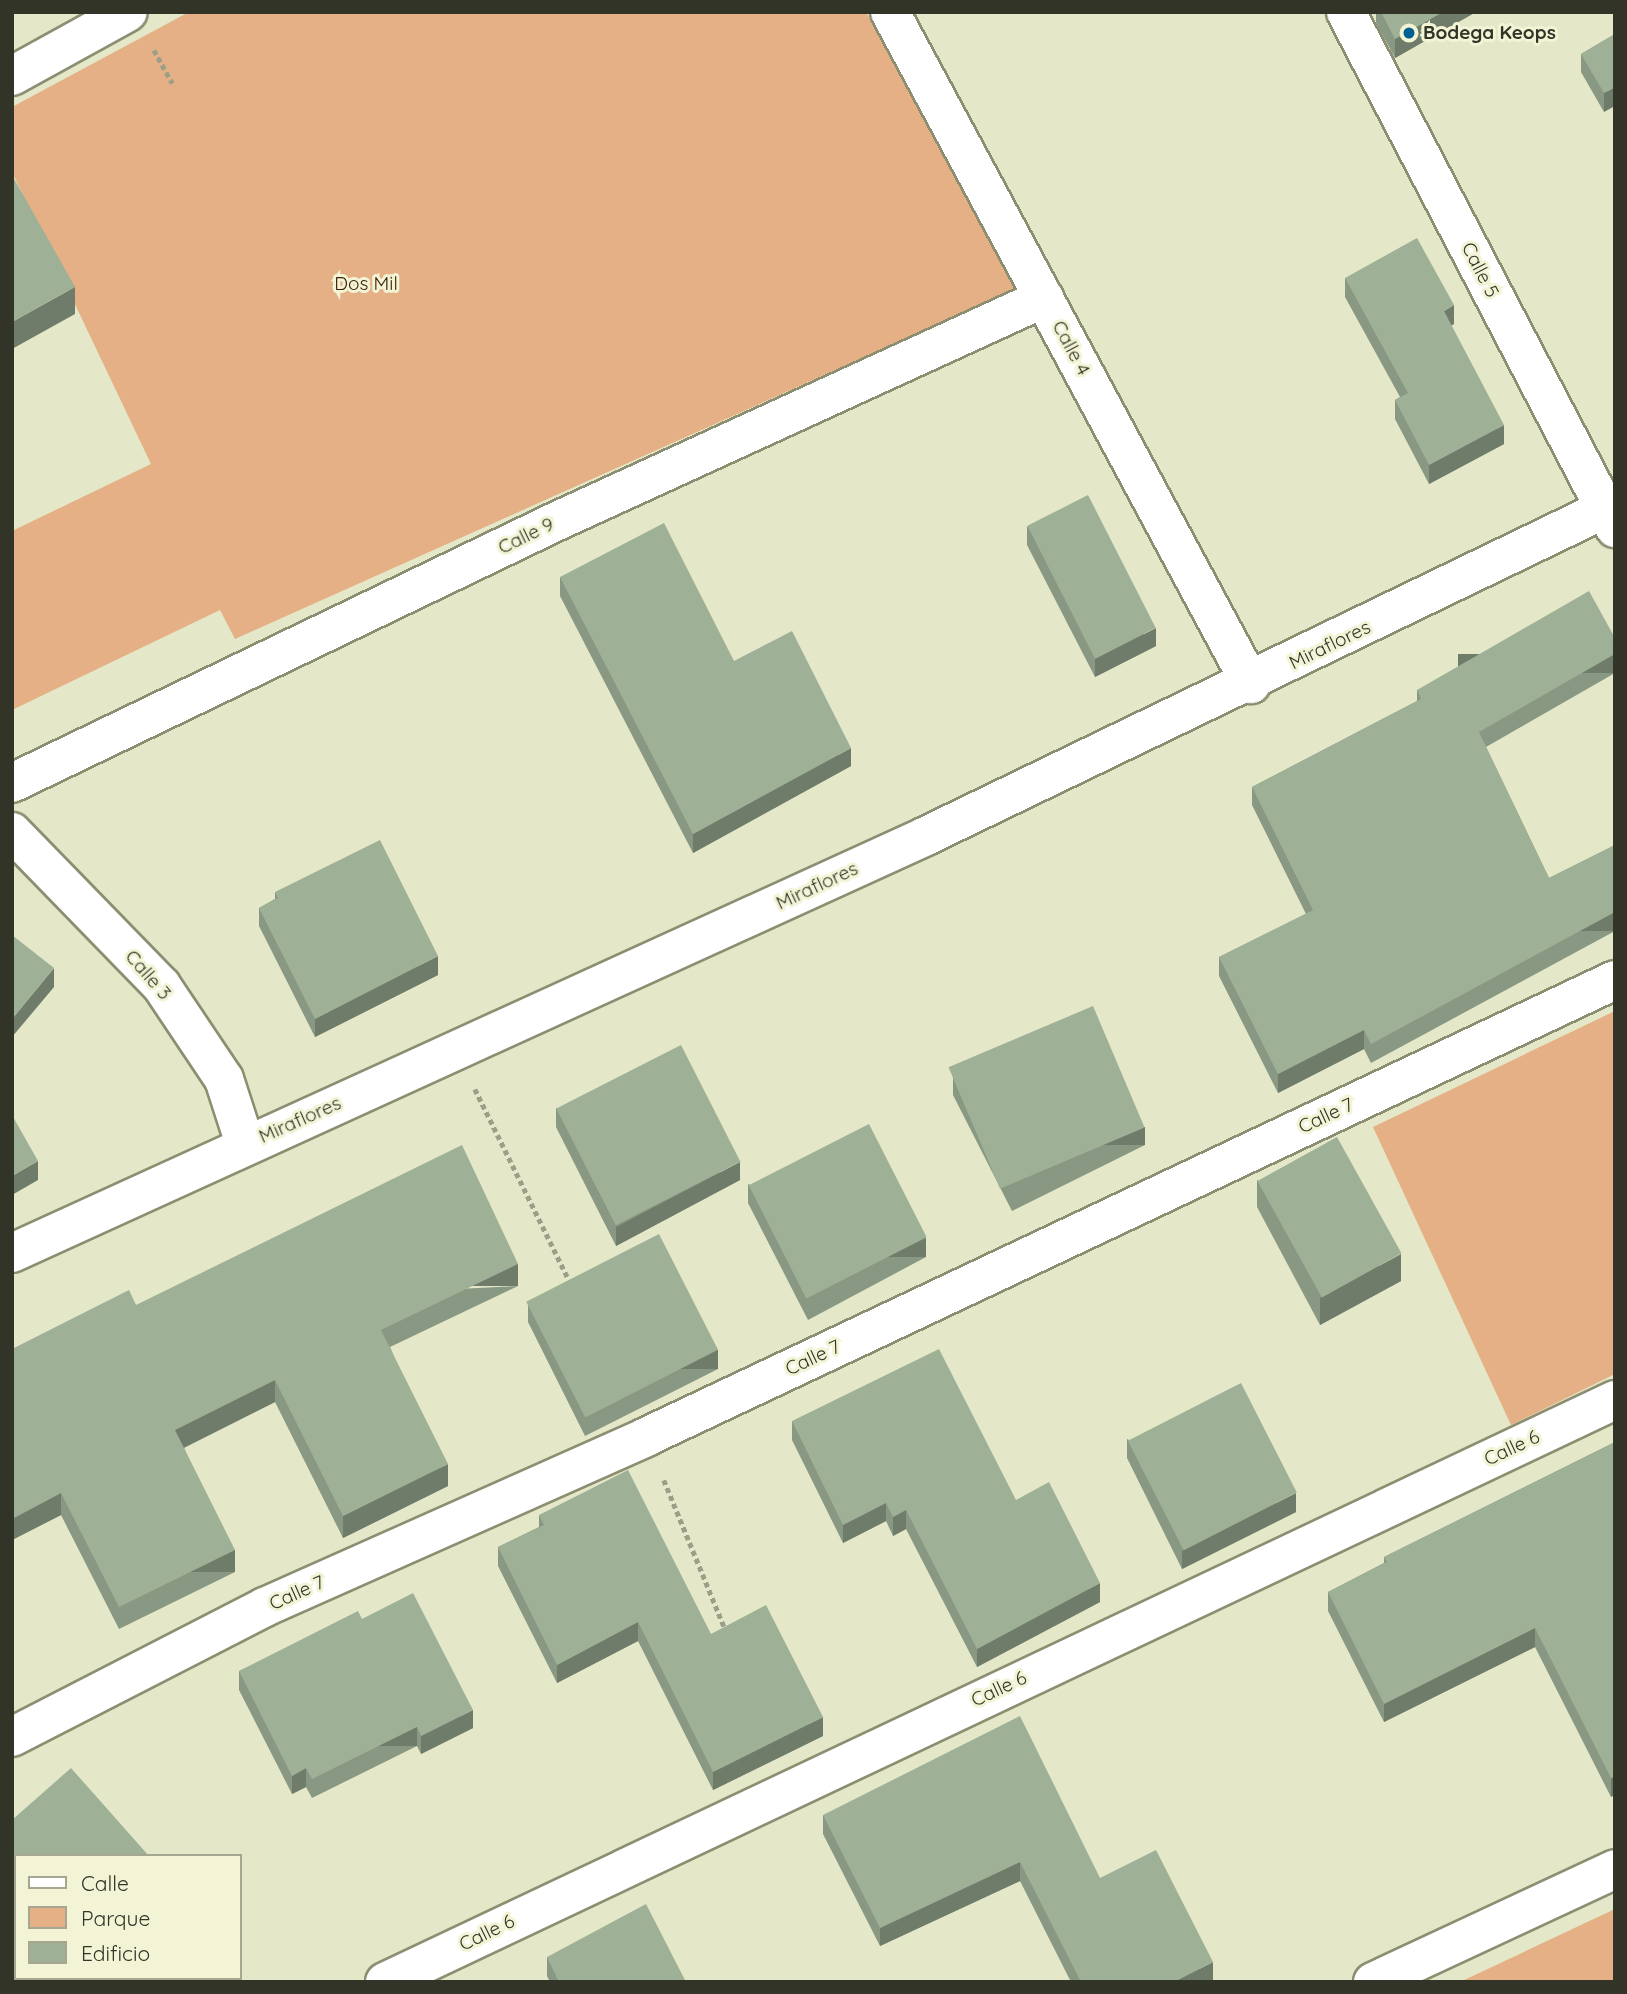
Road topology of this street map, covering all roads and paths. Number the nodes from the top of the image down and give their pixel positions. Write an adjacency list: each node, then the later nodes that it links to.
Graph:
1 (128, 12): 4 (street)
2 (890, 12): 5 (street, Calle 4)
3 (1346, 12): 6 (street, Calle 5)
4 (12, 76)
5 (1044, 298): 7 (street, Calle 4); 8 (street, Calle 9)
6 (1611, 514): 7 (street, Miraflores)
7 (1251, 684): 11 (street, Miraflores)
8 (12, 783)
9 (12, 832): 11 (street, Calle 3)
10 (1615, 980): 14 (street, Calle 7)
11 (245, 1144): 12 (street, Miraflores)
12 (12, 1253)
13 (1615, 1400): 16 (street, Calle 6)
14 (12, 1737)
15 (1615, 1869): 17 (street)
16 (386, 1982)
17 (1373, 1982)

